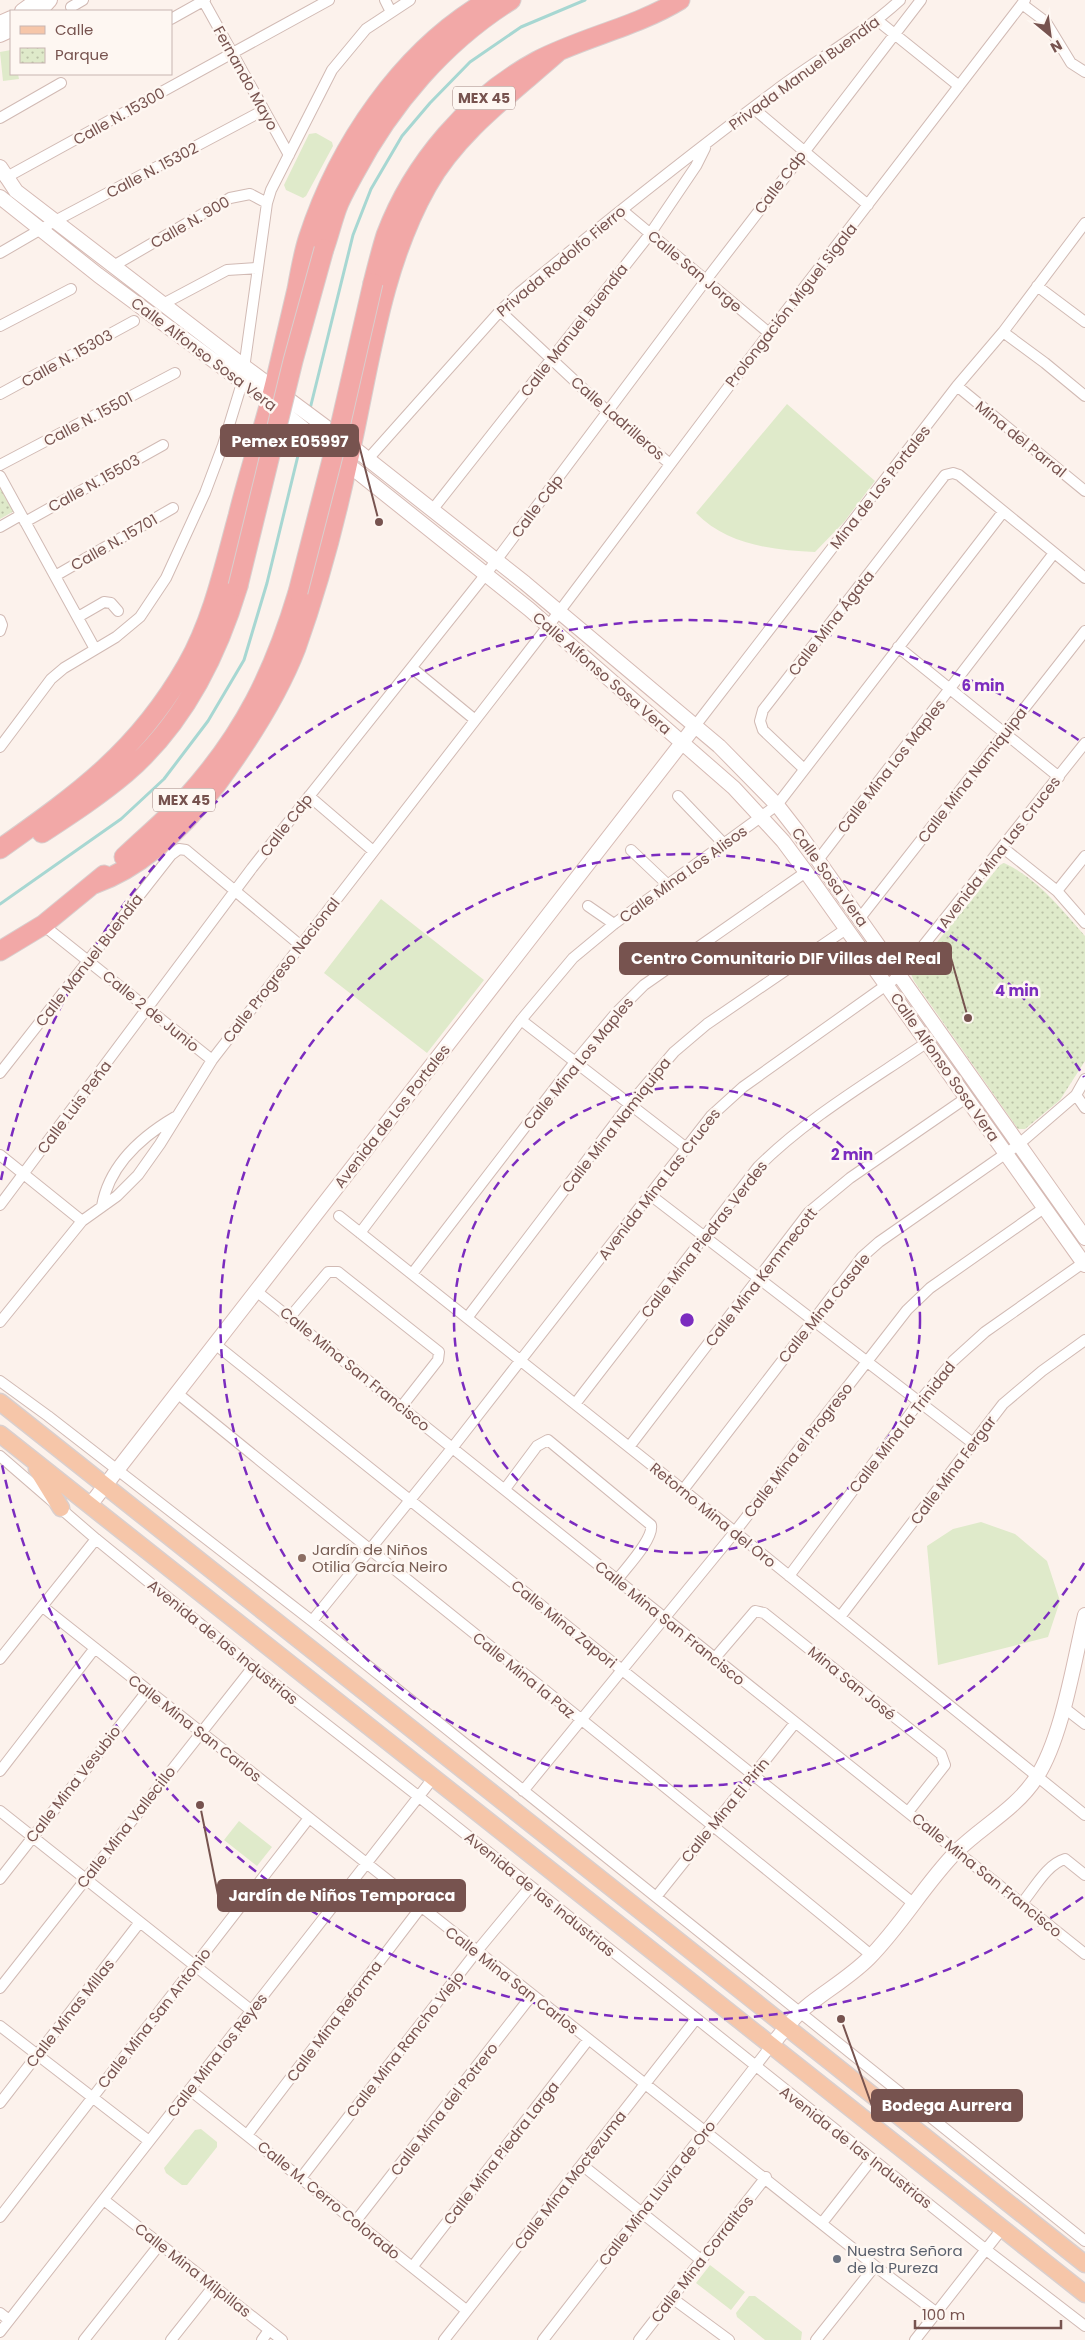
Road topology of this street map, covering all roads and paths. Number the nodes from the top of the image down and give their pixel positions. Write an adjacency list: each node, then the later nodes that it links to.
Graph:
1 (37, 0): 15 (main road)
2 (50, 0): 16 (main road)
3 (83, 0): 14 (street)
4 (204, 0): 18 (street); 22 (street, Fernando Mayo)
5 (329, 0): 22 (street, Calle N. 15300)
6 (385, 0): 17 (street)
7 (410, 0): 17 (street)
8 (488, 0): 61 (highway)
9 (511, 0): 112 (highway, bridge)
10 (680, 0): 21 (highway, MEX 45)
11 (900, 0): 19 (street, Privada Manuel Buendía)
12 (921, 0): 20 (street, Calle Cdp)
13 (1024, 2): 23 (street); 25 (street, Prolongación Miguel Sigala)
14 (71, 7)
15 (23, 10)
16 (41, 10)
17 (391, 12): 31 (street)
18 (172, 18)
19 (877, 20): 20 (street); 26 (street, Privada Manuel Buendía)
20 (894, 32): 25 (street); 30 (street, Calle Cdp)
21 (559, 51): 64 (highway); 115 (highway, MEX 45, bridge)
22 (233, 54): 27 (street, Fernando Mayo); 32 (street, Calle N. 15300)
23 (1085, 72)
24 (61, 84): 28 (street)
25 (959, 86): 35 (street, Prolongación Miguel Sigala)
26 (753, 108): 29 (street, Privada Manuel Buendía); 30 (street)
27 (264, 110): 31 (street, Fernando Mayo); 37 (street, Calle N. 15302)
28 (0, 118)
29 (706, 144): 36 (street, Privada Rodolfo Fierro); 40 (street, Calle Manuel Buendía)
30 (804, 151): 35 (street); 44 (street, Calle Cdp)
31 (289, 155): 34 (street)
32 (3, 172): 37 (main road, Calle Alfonso Sosa Vera)
33 (0, 197): 39 (main road, Calle Alfonso Sosa Vera)
34 (267, 202): 42 (street, Calle N. 900); 43 (street)
35 (868, 205): 53 (street, Prolongación Miguel Sigala)
36 (622, 210): 40 (street, Calle San Jorge); 48 (street, Privada Rodolfo Fierro)
37 (55, 221): 39 (street, Calle N. 15302); 42 (main road, Calle Alfonso Sosa Vera)
38 (1085, 223): 45 (street, Mina de Los Portales)
39 (41, 230): 41 (street, Calle N. 15302); 57 (main road, Calle Alfonso Sosa Vera)
40 (650, 234): 44 (street, Calle San Jorge); 54 (street, Calle Manuel Buendía)
41 (0, 254)
42 (115, 266): 47 (main road, Calle Alfonso Sosa Vera)
43 (258, 268): 47 (street); 55 (street)
44 (706, 280): 53 (street, Calle San Jorge); 62 (street, Calle Cdp)
45 (1037, 286): 50 (street); 52 (street, Mina de Los Portales)
46 (71, 289): 51 (street)
47 (164, 304): 55 (main road, Calle Alfonso Sosa Vera)
48 (500, 311): 54 (street, Calle Ladrilleros); 65 (street, Privada Rodolfo Fierro)
49 (134, 321): 59 (street, Calle N. 15303)
50 (1085, 322)
51 (0, 326)
52 (1003, 332): 58 (street, Mina de Los Portales); 60 (street)
53 (769, 333): 67 (street, Prolongación Miguel Sigala)
54 (552, 359): 62 (street, Calle Ladrilleros); 73 (street, Calle Manuel Buendía)
55 (245, 368): 57 (street); 61 (main road, Calle Alfonso Sosa Vera)
56 (175, 373): 68 (street, Calle N. 15501)
57 (242, 383): 61 (main road, Calle Alfonso Sosa Vera); 91 (street)
58 (957, 386): 70 (street, Mina del Parral); 95 (street, Mina de Los Portales)
59 (0, 394)
60 (1085, 396)
61 (274, 397): 64 (main road, Calle Alfonso Sosa Vera, bridge); 66 (main road, Calle Alfonso Sosa Vera, bridge); 108 (highway)
62 (607, 411): 67 (street, Calle Ladrilleros); 79 (street, Calle Cdp)
63 (163, 445): 76 (street, Calle N. 15503)
64 (350, 445): 65 (main road, Calle Alfonso Sosa Vera); 66 (highway)
65 (368, 459): 71 (main road, Calle Alfonso Sosa Vera)
66 (348, 464): 74 (main road, Calle Alfonso Sosa Vera); 115 (highway)
67 (670, 464): 84 (street, Prolongación Miguel Sigala)
68 (0, 465)
69 (0, 476): 76 (street)
70 (1085, 491)
71 (418, 498): 73 (main road, Calle Alfonso Sosa Vera); 74 (main road)
72 (173, 508): 81 (street, Calle N. 15701)
73 (434, 509): 79 (main road, Calle Alfonso Sosa Vera)
74 (408, 512): 80 (main road, Calle Alfonso Sosa Vera)
75 (1003, 512): 78 (street); 90 (street, Calle Mina Los Alisos); 100 (street, Calle Mina Ágata)
76 (23, 518): 77 (street, Calle N. 15503); 81 (street)
77 (0, 527)
78 (1054, 553): 82 (street); 93 (street, Calle Mina Los Maples)
79 (496, 560): 80 (street, Calle Cdp); 84 (main road, Calle Alfonso Sosa Vera)
80 (486, 574): 87 (main road, Calle Alfonso Sosa Vera); 92 (street, Calle Cdp)
81 (55, 576): 85 (street)
82 (1085, 578)
83 (118, 611): 85 (street)
84 (559, 612): 87 (street, Calle Progreso Nacional); 95 (main road, Calle Sosa Vera)
85 (78, 618): 91 (street)
86 (0, 620): 88 (street)
87 (547, 625): 94 (street, Calle Progreso Nacional); 97 (main road, Calle Alfonso Sosa Vera)
88 (0, 631)
89 (1085, 632): 96 (street, Calle Mina Namiquipa)
90 (898, 647): 93 (street); 100 (street, Calle Mina Los Alisos)
91 (95, 649): 99 (street)
92 (412, 668): 94 (street); 102 (street, Calle Cdp)
93 (951, 690): 96 (street); 113 (street, Calle Mina Los Maples)
94 (474, 719): 109 (street, Calle Progreso Nacional)
95 (695, 726): 97 (main road, Avenida de Los Portales); 104 (main road, Calle Sosa Vera)
96 (1005, 731): 101 (street); 120 (street, Calle Mina Namiquipa)
97 (681, 742): 105 (main road, Calle Alfonso Sosa Vera); 159 (main road, Avenida de Los Portales)
98 (1085, 742): 101 (street, Avenida Mina Las Cruces)
99 (0, 747)
100 (804, 769): 104 (street, Calle Mina Los Alisos)
101 (1059, 776): 107 (street, Avenida Mina Las Cruces)
102 (309, 796): 109 (street); 117 (street, Calle Cdp)
103 (678, 796): 106 (street)
104 (777, 805): 105 (street, Calle Mina Los Alisos); 113 (main road, Calle Sosa Vera)
105 (762, 817): 106 (street, Calle Mina Los Alisos); 114 (main road, Calle Alfonso Sosa Vera)
106 (724, 844): 116 (street, Calle Mina Los Alisos)
107 (1002, 847): 118 (street); 128 (street, Avenida Mina Las Cruces)
108 (0, 849)
109 (372, 850): 125 (street, Calle Progreso Nacional)
110 (631, 850): 116 (street)
111 (1085, 856): 118 (street)
112 (0, 859)
113 (818, 860): 120 (main road, Calle Sosa Vera)
114 (806, 872): 124 (main road, Calle Alfonso Sosa Vera); 134 (street, Calle Mina Los Maples)
115 (94, 884): 123 (highway, MEX 45)
116 (668, 885): 122 (street, Calle Mina Los Alisos)
117 (236, 891): 125 (street); 127 (street, Calle Manuel Buendía); 130 (street, Calle Cdp)
118 (1057, 891): 121 (street)
119 (588, 906): 122 (street)
120 (860, 918): 128 (main road, Calle Sosa Vera)
121 (1085, 923)
122 (614, 924): 131 (street, Calle Mina Los Alisos)
123 (43, 925): 126 (highway, MEX 45); 127 (street, Calle 2 de Junio)
124 (846, 928): 129 (main road, Calle Alfonso Sosa Vera); 139 (street, Calle Mina Namiquipa)
125 (300, 945): 133 (street, Calle Progreso Nacional)
126 (0, 951)
127 (90, 962): 130 (street, Calle 2 de Junio); 135 (street, Calle Manuel Buendía)
128 (899, 976): 129 (street, Avenida Mina Las Cruces); 142 (main road, Calle Sosa Vera)
129 (886, 985): 132 (main road, Calle Alfonso Sosa Vera); 143 (street, Avenida Mina Las Cruces)
130 (148, 1008): 133 (street, Calle 2 de Junio); 146 (street, Calle Luis Peña)
131 (521, 1020): 134 (street); 153 (street, Calle Mina Los Alisos)
132 (926, 1043): 138 (main road, Calle Alfonso Sosa Vera); 154 (street, Calle Mina Piedras Verdes)
133 (212, 1060): 141 (street, Calle Progreso Nacional)
134 (575, 1062): 139 (street); 157 (street, Calle Mina Los Maples)
135 (0, 1073)
136 (1085, 1079): 137 (street, Calle Mina Casale)
137 (1076, 1095): 140 (street); 142 (street, Calle Mina Casale)
138 (966, 1098): 144 (main road, Calle Alfonso Sosa Vera); 158 (street, Calle Mina Kemmecott)
139 (630, 1105): 143 (street); 161 (street, Calle Mina Namiquipa)
140 (1085, 1108)
141 (176, 1117): 149 (street, Calle Progreso Nacional); 149 (street)
142 (1018, 1144): 144 (street, Calle Mina Casale); 155 (main road, Calle Sosa Vera)
143 (685, 1147): 147 (street, Avenida Mina Las Cruces)
144 (1006, 1153): 150 (main road, Calle Alfonso Sosa Vera); 162 (street, Calle Mina Casale)
145 (0, 1155): 146 (street)
146 (24, 1174): 148 (street, Calle Luis Peña); 152 (street)
147 (649, 1194): 154 (street); 166 (street, Avenida Mina Las Cruces)
148 (0, 1204)
149 (102, 1206): 152 (street, Calle Progreso Nacional)
150 (1044, 1208): 156 (main road, Calle Alfonso Sosa Vera); 167 (street, Calle Mina el Progreso)
151 (339, 1216): 153 (street, Retorno Mina del Oro)
152 (82, 1221): 163 (street, Calle Progreso Nacional)
153 (360, 1233): 157 (street, Retorno Mina del Oro)
154 (704, 1236): 158 (street); 172 (street, Calle Mina Piedras Verdes)
155 (1085, 1238)
156 (1084, 1264): 171 (street, Calle Mina la Trinidad)
157 (412, 1274): 161 (street, Retorno Mina del Oro)
158 (760, 1279): 162 (street); 177 (street, Calle Mina Kemmecott)
159 (256, 1291): 160 (street, Calle Mina San Francisco); 165 (main road, Avenida de Los Portales)
160 (290, 1317): 173 (street, Calle Mina San Francisco); 173 (street)
161 (467, 1318): 166 (street, Retorno Mina del Oro)
162 (812, 1319): 167 (street); 183 (street, Calle Mina Casale)
163 (0, 1322)
164 (1085, 1340): 175 (street, Calle Mina Fergar)
165 (215, 1344): 169 (main road, Avenida de Los Portales); 184 (street, Calle Mina Zapori)
166 (521, 1361): 172 (street, Retorno Mina del Oro); 176 (street, Avenida Mina Las Cruces)
167 (867, 1362): 171 (street); 187 (street, Calle Mina el Progreso)
168 (0, 1381): 180 (street)
169 (177, 1394): 180 (main road, Avenida de Los Portales); 189 (street, Calle Mina la Paz)
170 (0, 1402): 181 (main road)
171 (919, 1402): 175 (street); 190 (street, Calle Mina la Trinidad)
172 (575, 1404): 177 (street, Retorno Mina del Oro)
173 (402, 1406): 176 (street, Calle Mina San Francisco)
174 (0, 1434): 179 (main road, Avenida de las Industrias)
175 (974, 1444): 194 (street, Calle Mina Fergar)
176 (454, 1447): 182 (street, Calle Mina San Francisco); 184 (street, Avenida Mina Las Cruces)
177 (629, 1447): 183 (street, Retorno Mina del Oro)
178 (0, 1456): 186 (street, Avenida de las Industrias)
179 (30, 1458): 185 (main road, Avenida de las Industrias); 186 (main road)
180 (118, 1470): 181 (main road, Avenida de Los Portales); 196 (street)
181 (106, 1485): 185 (main road, Avenida de Los Portales); 241 (main road)
182 (505, 1489): 191 (street, Calle Mina San Francisco); 191 (street)
183 (682, 1490): 187 (street, Retorno Mina del Oro)
184 (410, 1500): 189 (street, Avenida Mina Las Cruces); 201 (street, Calle Mina Zapori)
185 (90, 1506): 210 (main road, Avenida de las Industrias)
186 (61, 1508): 188 (street, Avenida de las Industrias)
187 (734, 1533): 190 (street, Retorno Mina del Oro); 195 (street, Calle Mina el Progreso)
188 (96, 1539): 192 (street); 200 (street, Avenida de las Industrias)
189 (369, 1550): 196 (street, Avenida Mina Las Cruces); 204 (street, Calle Mina la Paz)
190 (790, 1576): 194 (street, Retorno Mina del Oro)
191 (617, 1580): 195 (street, Calle Mina San Francisco)
192 (43, 1607): 197 (street, Calle Mina San Carlos); 198 (street)
193 (1085, 1615): 203 (main road)
194 (840, 1617): 211 (street, Retorno Mina del Oro)
195 (664, 1618): 199 (street, Calle Mina San Francisco); 201 (street, Calle Mina el Progreso)
196 (312, 1621): 212 (street)
197 (95, 1648): 202 (street, Calle Mina San Carlos); 208 (street)
198 (0, 1659)
199 (714, 1659): 205 (street, Calle Mina San Francisco); 215 (street, Mina San José)
200 (253, 1667): 207 (street, Calle Mina Vallecillo); 213 (street, Avenida de las Industrias)
201 (620, 1669): 204 (street, Calle Mina el Progreso); 209 (street, Calle Mina Zapori)
202 (148, 1690): 207 (street, Calle Mina San Carlos); 219 (street, Calle Mina Vesubio)
203 (1063, 1707): 206 (street); 211 (main road)
204 (580, 1720): 212 (street, Calle Mina el Progreso); 218 (street, Calle Mina la Paz)
205 (795, 1722): 209 (street, Calle Mina El Pirin); 215 (street, Calle Mina San Francisco)
206 (1085, 1724)
207 (202, 1732): 217 (street, Calle Mina San Carlos); 224 (street, Calle Mina Vallecillo)
208 (0, 1772)
209 (753, 1775): 218 (street, Calle Mina El Pirin); 227 (street, Calle Mina Zapori)
210 (434, 1777): 213 (street, Calle Mina los Reyes); 243 (main road, Avenida de las Industrias)
211 (1037, 1777): 216 (street, Retorno Mina del Oro); 220 (main road)
212 (522, 1791): 226 (street)
213 (418, 1796): 221 (street, Calle Mina los Reyes); 225 (street, Avenida de las Industrias)
214 (0, 1811): 219 (street)
215 (908, 1812): 220 (street, Calle Mina San Francisco)
216 (1085, 1815)
217 (309, 1818): 221 (street, Calle Mina San Carlos); 234 (street, Calle Mina San Antonio)
218 (714, 1825): 226 (street, Calle Mina El Pirin); 233 (street, Calle Mina la Paz)
219 (32, 1836): 223 (street, Calle Mina Vesubio); 224 (street)
220 (957, 1851): 227 (main road); 228 (street, Calle Mina San Francisco)
221 (366, 1864): 229 (street, Calle Mina San Carlos); 237 (street, Calle Mina los Reyes)
222 (1085, 1875): 228 (street)
223 (0, 1879)
224 (84, 1879): 230 (street); 235 (street, Calle Mina Vallecillo)
225 (530, 1886): 231 (street, Calle Mina Rancho Viejo); 239 (street, Avenida de las Industrias)
226 (656, 1897): 238 (street)
227 (913, 1903): 233 (main road)
228 (1022, 1903): 232 (street, Calle Mina San Francisco)
229 (422, 1907): 231 (street, Calle Mina San Carlos); 251 (street, Calle Mina Reforma)
230 (140, 1922): 234 (street); 244 (street, Calle Minas Millas)
231 (477, 1951): 236 (street, Calle Mina San Carlos); 255 (street, Calle Mina Rancho Viejo)
232 (1085, 1954)
233 (871, 1955): 238 (main road)
234 (195, 1965): 237 (street); 248 (street, Calle Mina San Antonio)
235 (0, 1988)
236 (532, 1995): 242 (street, Calle Mina San Carlos); 260 (street, Calle Mina del Potrero)
237 (252, 2011): 247 (street, Calle Mina los Reyes)
238 (801, 2012): 241 (main road); 263 (street)
239 (696, 2019): 245 (street, Avenida de las Industrias); 246 (street, Calle Mina Moctezuma)
240 (0, 2026): 244 (street)
241 (786, 2026): 243 (main road); 267 (main road)
242 (588, 2040): 246 (street, Calle Mina San Carlos); 268 (street, Calle Mina Piedra Larga)
243 (770, 2046): 245 (street, Calle Mina Lluvia de Oro); 262 (main road, Avenida de las Industrias)
244 (37, 2056): 248 (street); 249 (street, Calle Minas Millas)
245 (754, 2066): 250 (street, Calle Mina Lluvia de Oro); 253 (street, Avenida de las Industrias)
246 (646, 2084): 250 (street, Calle Mina San Carlos); 254 (street, Calle Mina Moctezuma)
247 (190, 2090): 251 (street, Calle M. Cerro Colorado); 252 (street, Calle Mina los Reyes)
248 (92, 2099): 252 (street); 259 (street, Calle Mina San Antonio)
249 (0, 2103)
250 (706, 2131): 256 (street, Calle Mina San Carlos); 258 (street, Calle Mina Lluvia de Oro)
251 (247, 2135): 255 (street, Calle M. Cerro Colorado)
252 (149, 2142): 257 (street, Calle Mina los Reyes)
253 (872, 2159): 261 (street); 265 (street, Avenida de las Industrias)
254 (582, 2165): 258 (street); 273 (street, Calle Mina Moctezuma)
255 (301, 2178): 260 (street, Calle M. Cerro Colorado)
256 (766, 2178): 261 (street, Calle Mina San Carlos); 266 (street, Calle Mina Corralitos)
257 (104, 2200): 264 (street, Calle Mina Milpillas); 276 (street, Calle Mina los Reyes)
258 (642, 2212): 266 (street); 285 (street, Calle Mina Lluvia de Oro)
259 (0, 2217)
260 (355, 2222): 268 (street, Calle M. Cerro Colorado)
261 (822, 2223): 269 (street, Calle Mina San Carlos)
262 (1002, 2230): 265 (street); 271 (main road, Avenida de las Industrias)
263 (1085, 2241)
264 (160, 2244): 270 (street, Calle Mina Milpillas); 280 (street)
265 (985, 2249): 275 (street); 277 (street, Avenida de las Industrias)
266 (701, 2260): 272 (street, Calle Mina Corralitos)
267 (1085, 2264)
268 (413, 2266): 273 (street, Calle M. Cerro Colorado)
269 (875, 2266): 275 (street, Calle Mina San Carlos); 288 (street)
270 (213, 2287): 278 (street, Calle Mina Milpillas); 281 (street)
271 (1085, 2294)
272 (672, 2298): 286 (street, Calle Mina Corralitos); 287 (street)
273 (466, 2310): 284 (street, Calle Mina Moctezuma)
274 (0, 2313): 276 (street)
275 (937, 2313): 289 (street)
276 (9, 2320): 279 (street, Calle Mina los Reyes)
277 (1085, 2326)
278 (269, 2330): 282 (street); 283 (street, Calle Mina Milpillas)
279 (0, 2332)
280 (84, 2340)
281 (171, 2340)
282 (262, 2340)
283 (282, 2340)
284 (444, 2340)
285 (543, 2340)
286 (639, 2340)
287 (728, 2340)
288 (816, 2340)
289 (915, 2340)

